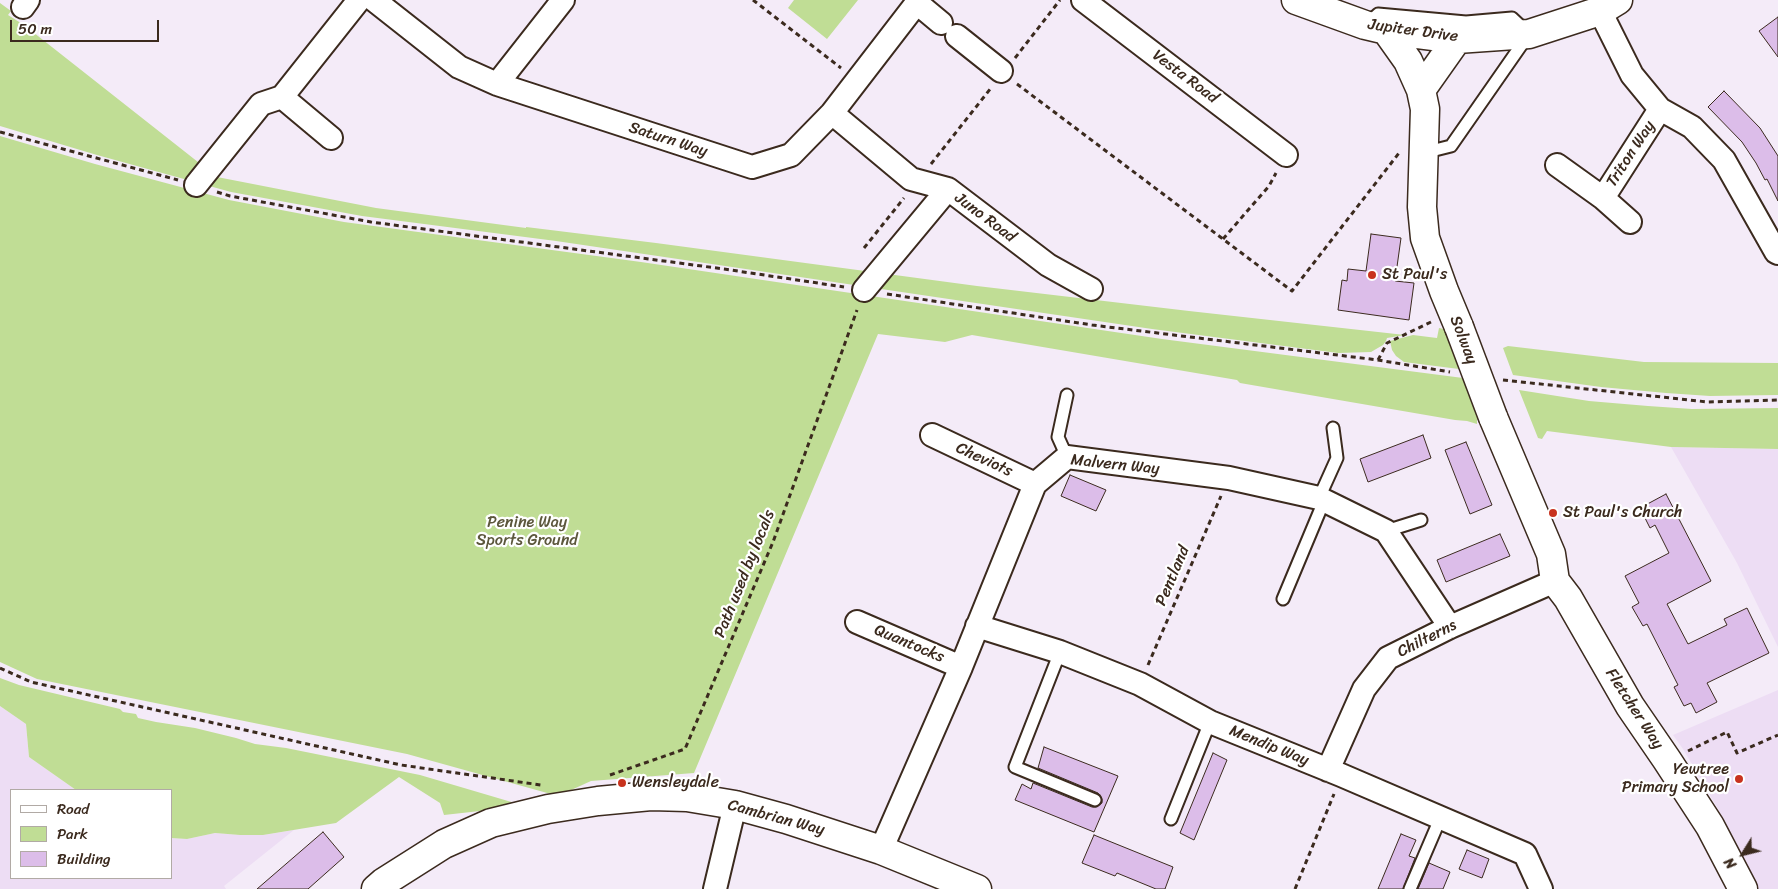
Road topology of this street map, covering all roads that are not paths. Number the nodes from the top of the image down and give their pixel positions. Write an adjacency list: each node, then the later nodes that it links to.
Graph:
1 (359, 0): 14 (street)
2 (374, 0): 12 (street, Saturn Way)
3 (563, 0): 12 (street)
4 (1083, 0): 19 (street, Vesta Road)
5 (1297, 0): 8 (street, Jupiter Drive)
6 (918, 1): 11 (street); 16 (street, Saturn Way)
7 (1609, 6): 9 (street, Jupiter Drive); 15 (street)
8 (1375, 28): 9 (lane); 10 (street, Jupiter Drive); 13 (street, Solway)
9 (1529, 34): 10 (street, Jupiter Drive); 18 (lane)
10 (1457, 39): 13 (street)
11 (1002, 72)
12 (497, 84): 16 (street, Saturn Way)
13 (1421, 90): 18 (street, Solway)
14 (282, 97): 17 (street); 21 (street)
15 (1660, 109): 23 (street, Triton Way); 25 (street)
16 (832, 113): 22 (street, Juno Road)
17 (331, 138)
18 (1423, 153): 36 (street, Solway, bridge)
19 (1286, 155)
20 (1557, 165): 23 (street, Triton Way)
21 (196, 185)
22 (948, 189): 26 (street, Juno Road); 27 (street)
23 (1603, 198): 24 (street, Triton Way)
24 (1630, 222)
25 (1778, 253)
26 (1092, 289)
27 (864, 290)
28 (1067, 395): 31 (lane)
29 (1333, 428): 33 (lane)
30 (932, 435): 32 (street, Cheviots)
31 (1067, 457): 32 (street, Malvern Way); 33 (street, Malvern Way)
32 (1035, 484): 39 (street, Malvern Way)
33 (1321, 500): 35 (street, Malvern Way); 37 (lane)
34 (1420, 520): 35 (lane)
35 (1386, 531): 40 (street)
36 (1555, 581): 40 (street, Chilterns); 55 (street, Fletcher Way)
37 (1283, 598)
38 (857, 622): 42 (street, Quantocks)
39 (977, 626): 41 (street, Mendip Way); 42 (street, Malvern Way)
40 (1450, 627): 44 (street, Chilterns)
41 (1060, 652): 43 (street, Mendip Way); 45 (lane)
42 (961, 667): 49 (street, Malvern Way)
43 (1210, 722): 44 (street, Mendip Way); 47 (lane)
44 (1335, 773): 48 (street, Mendip Way)
45 (1095, 800)
46 (735, 805): 49 (street, Cambrian Way); 50 (street, Cambrian Way); 51 (street)
47 (1171, 819)
48 (1440, 819): 53 (lane); 54 (street, Mendip Way)
49 (881, 850): 52 (street, Cambrian Way)
50 (376, 889)
51 (715, 889)
52 (977, 889)
53 (1410, 889)
54 (1541, 889)
55 (1743, 889)

